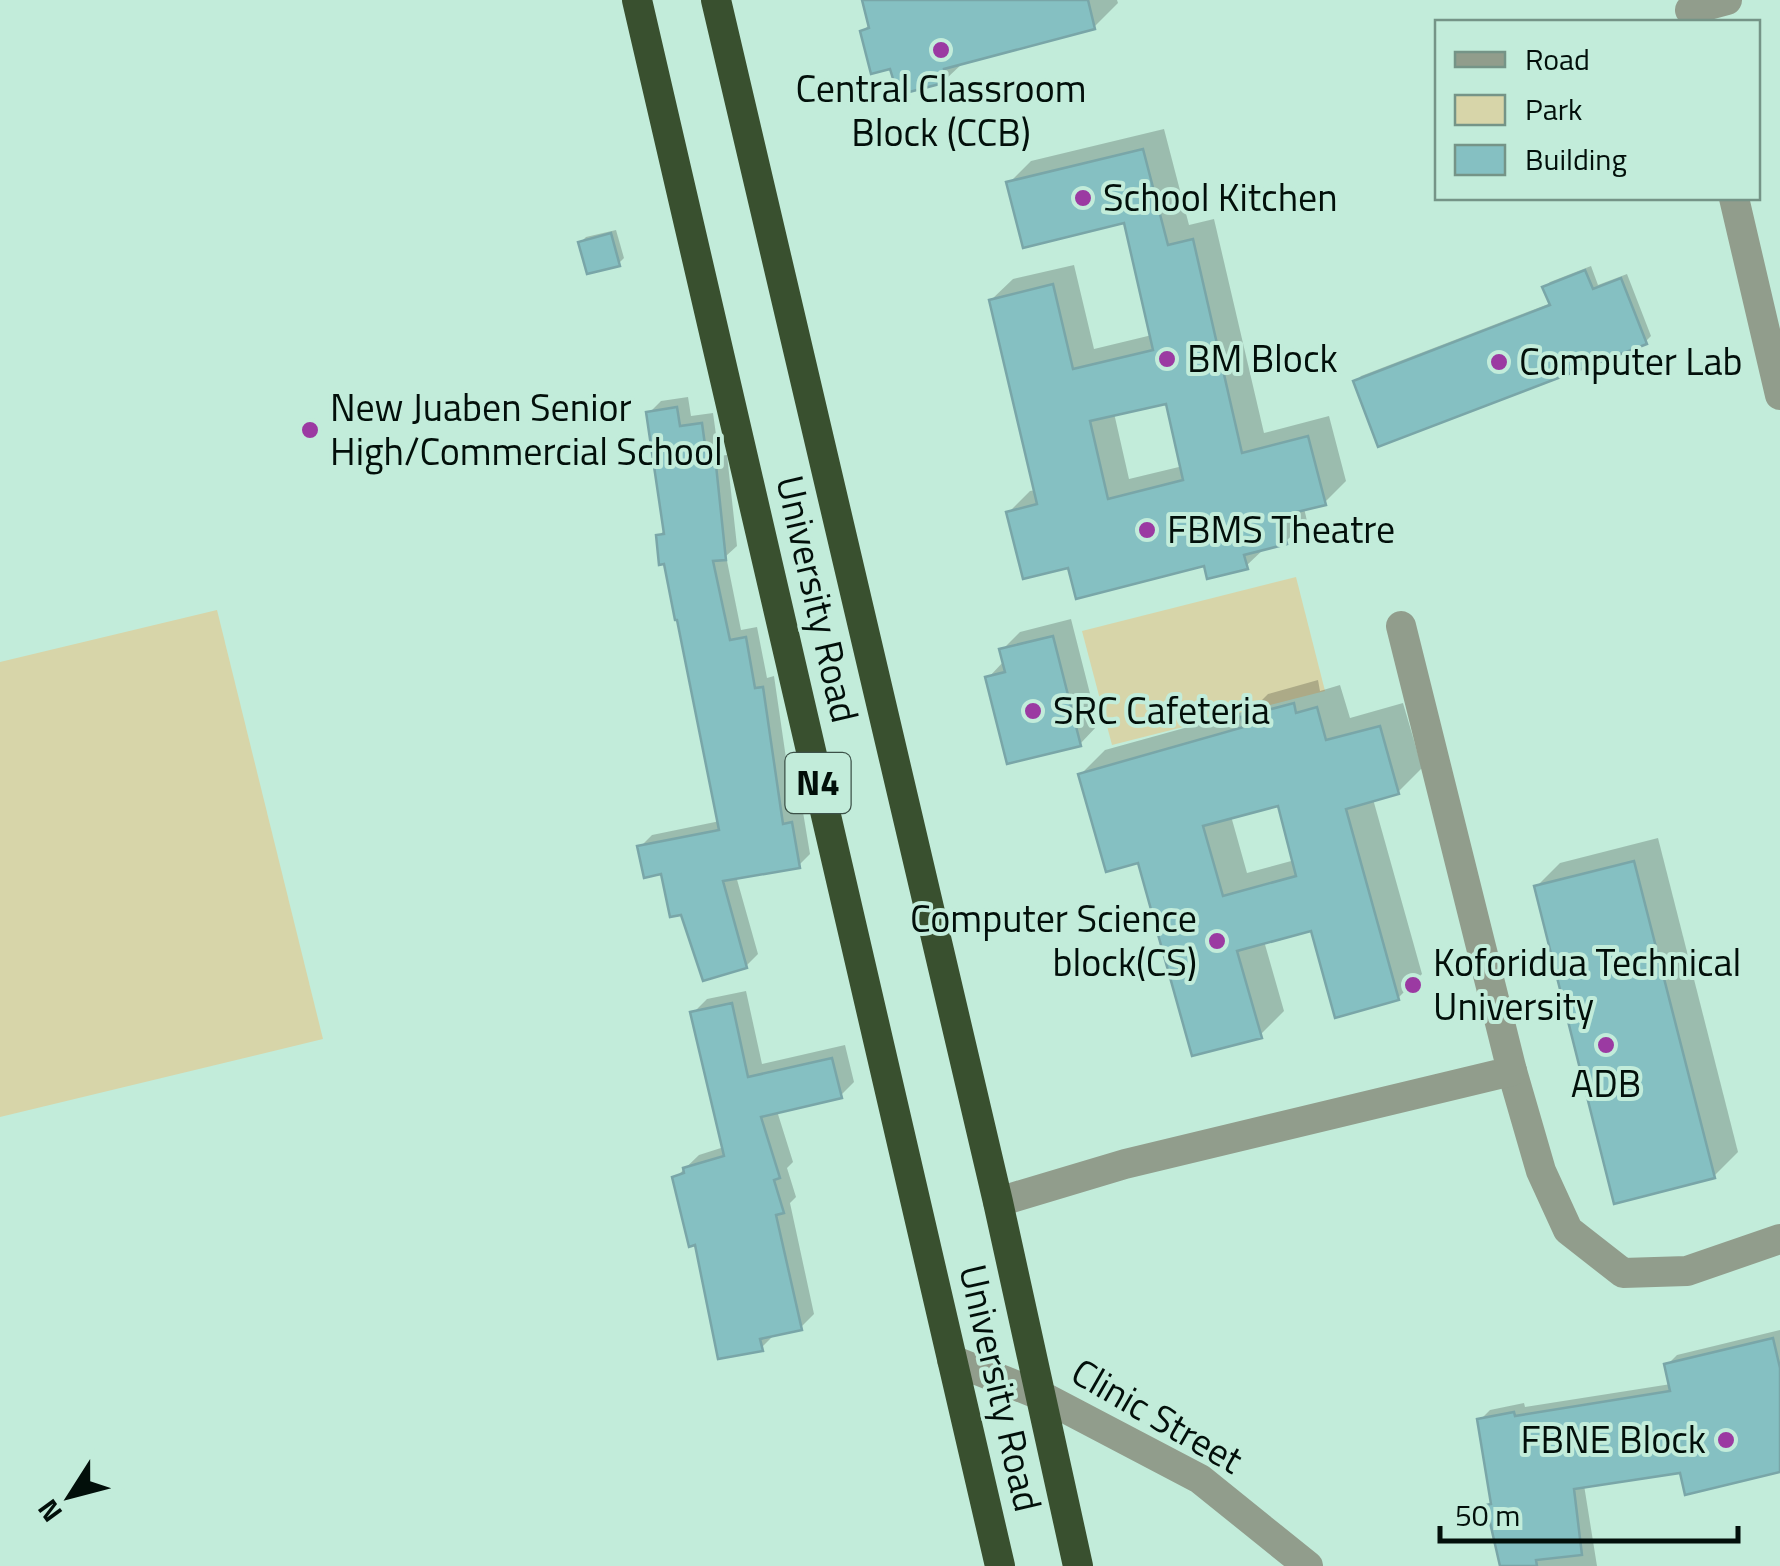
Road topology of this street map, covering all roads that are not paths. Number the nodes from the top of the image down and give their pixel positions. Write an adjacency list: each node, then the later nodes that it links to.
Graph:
1 (637, 0): 11 (highway, University Road / N4)
2 (716, 0): 9 (highway, University Road / N4)
3 (1727, 0): 4 (street)
4 (1690, 11)
5 (1734, 200): 6 (street)
6 (1780, 395)
7 (1401, 626): 8 (street)
8 (1512, 1071): 9 (street); 10 (street)
9 (998, 1202): 12 (highway, University Road / N4)
10 (1780, 1239)
11 (952, 1360): 12 (street, Clinic Street); 13 (highway, University Road / N4)
12 (1040, 1395): 14 (highway, University Road / N4); 15 (street, Clinic Street)
13 (1000, 1566)
14 (1078, 1566)
15 (1308, 1566)

